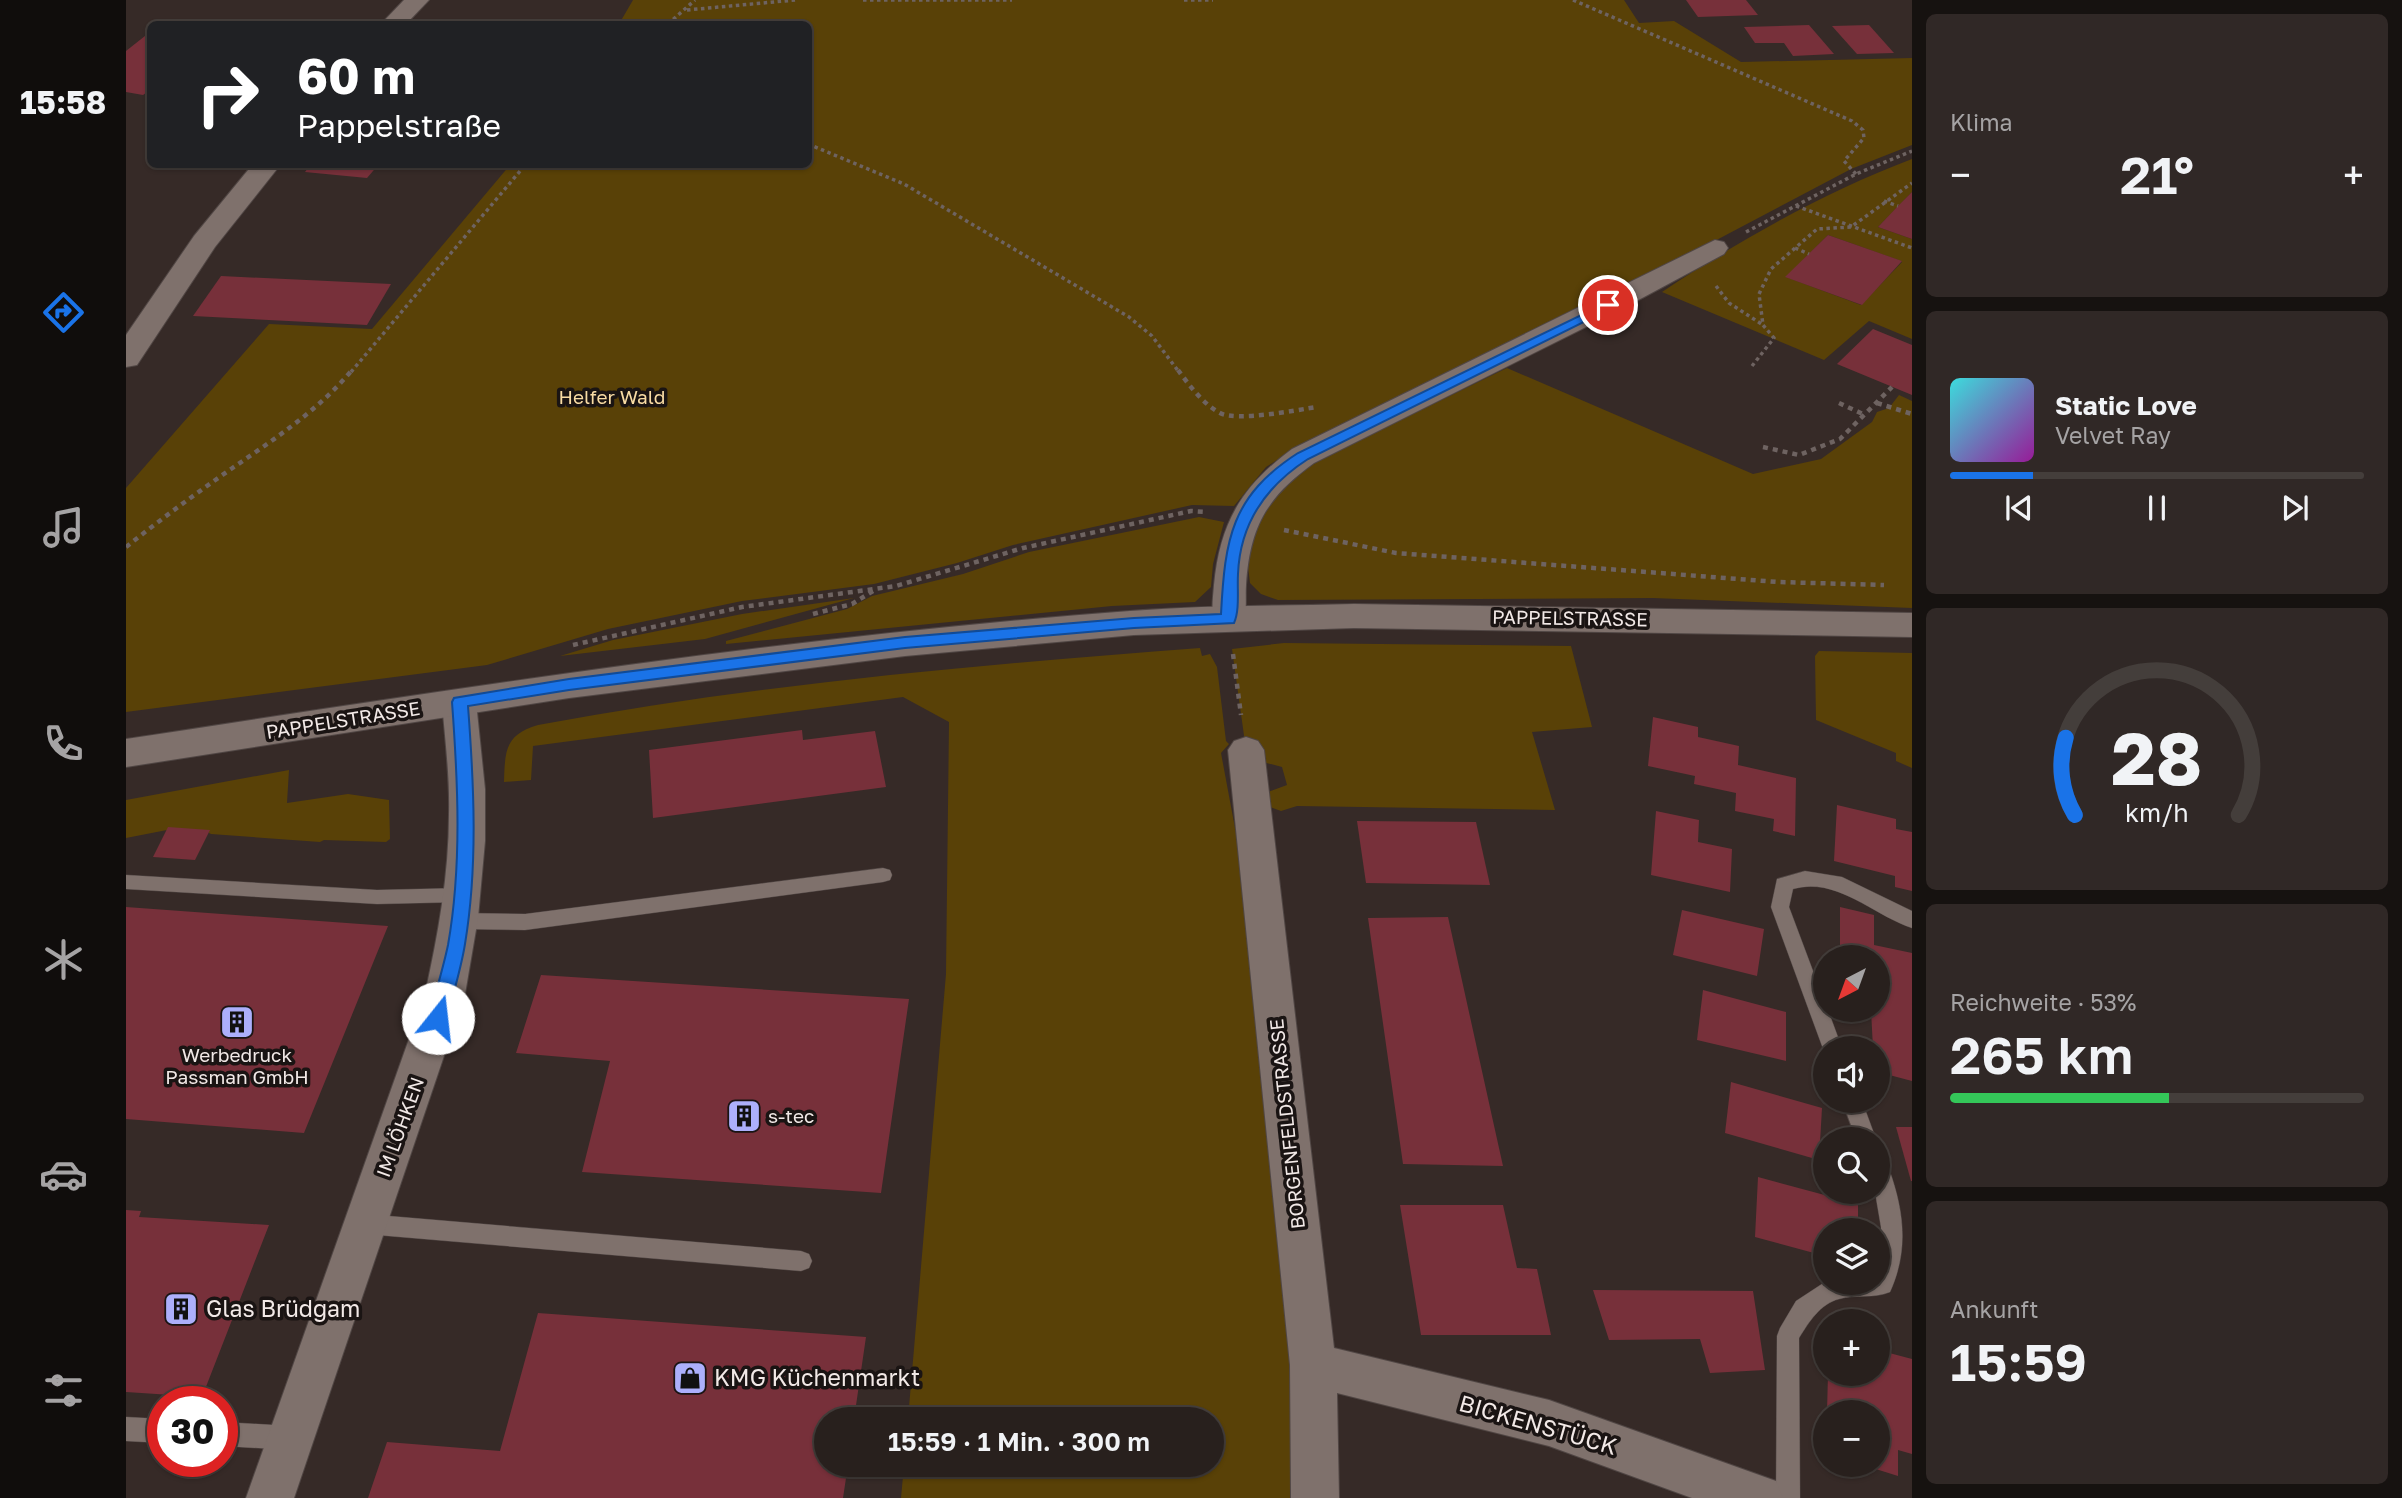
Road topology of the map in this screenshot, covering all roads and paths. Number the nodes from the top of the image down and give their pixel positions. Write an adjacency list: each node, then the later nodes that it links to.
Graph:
1 (417, 0): 10 (street)
2 (695, 0): 9 (path)
3 (795, 0): 9 (path)
4 (863, 0): 5 (path)
5 (1012, 0)
6 (1184, 0): 7 (path)
7 (1213, 0)
8 (1573, 0): 16 (path)
9 (687, 10): 11 (path)
10 (396, 21)
11 (672, 21)
12 (812, 146): 33 (path)
13 (1912, 151): 16 (path)
14 (265, 168): 27 (street)
15 (523, 168): 37 (path)
16 (1856, 174): 19 (path)
17 (1912, 183): 18 (path)
18 (1884, 201): 20 (path); 21 (path)
19 (1796, 206): 21 (path); 24 (path)
20 (1898, 206)
21 (1851, 227): 22 (path); 23 (path)
22 (1795, 248): 25 (path); 26 (path)
23 (1912, 248)
24 (1705, 254): 26 (path); 33 (street)
25 (1809, 254)
26 (1763, 325): 28 (path)
27 (126, 358)
28 (1752, 366)
29 (1892, 387): 30 (path)
30 (1877, 402): 32 (path); 34 (path)
31 (1839, 403): 34 (path)
32 (1912, 414)
33 (1385, 415): 36 (street)
34 (1865, 415): 35 (path)
35 (1763, 447)
36 (1242, 519): 38 (path); 39 (street); 41 (path)
37 (126, 547)
38 (1885, 585)
39 (1228, 619): 40 (street, PAPPELSTRASSE); 42 (street, PAPPELSTRASSE); 43 (path)
40 (1912, 625)
41 (563, 648)
42 (459, 702): 44 (street, PAPPELSTRASSE); 47 (street, IM LÖHKEN)
43 (1246, 750): 53 (street, BORGENFELDSTRASSE)
44 (126, 753)
45 (883, 876): 47 (lane)
46 (126, 882): 47 (lane)
47 (462, 908): 51 (street, IM LÖHKEN)
48 (1912, 920): 49 (lane)
49 (1828, 1036)
50 (1890, 1201): 61 (lane)
51 (365, 1224): 52 (lane); 57 (street, IM LÖHKEN)
52 (801, 1261)
53 (1313, 1365): 59 (street, BORGENFELDSTRASSE); 60 (street, BICKENSTÜCK)
54 (126, 1429): 55 (lane)
55 (147, 1430)
56 (238, 1435): 57 (lane)
57 (290, 1438): 58 (street, IM LÖHKEN)
58 (270, 1498)
59 (1315, 1498)
60 (1759, 1498)
61 (1788, 1498)

